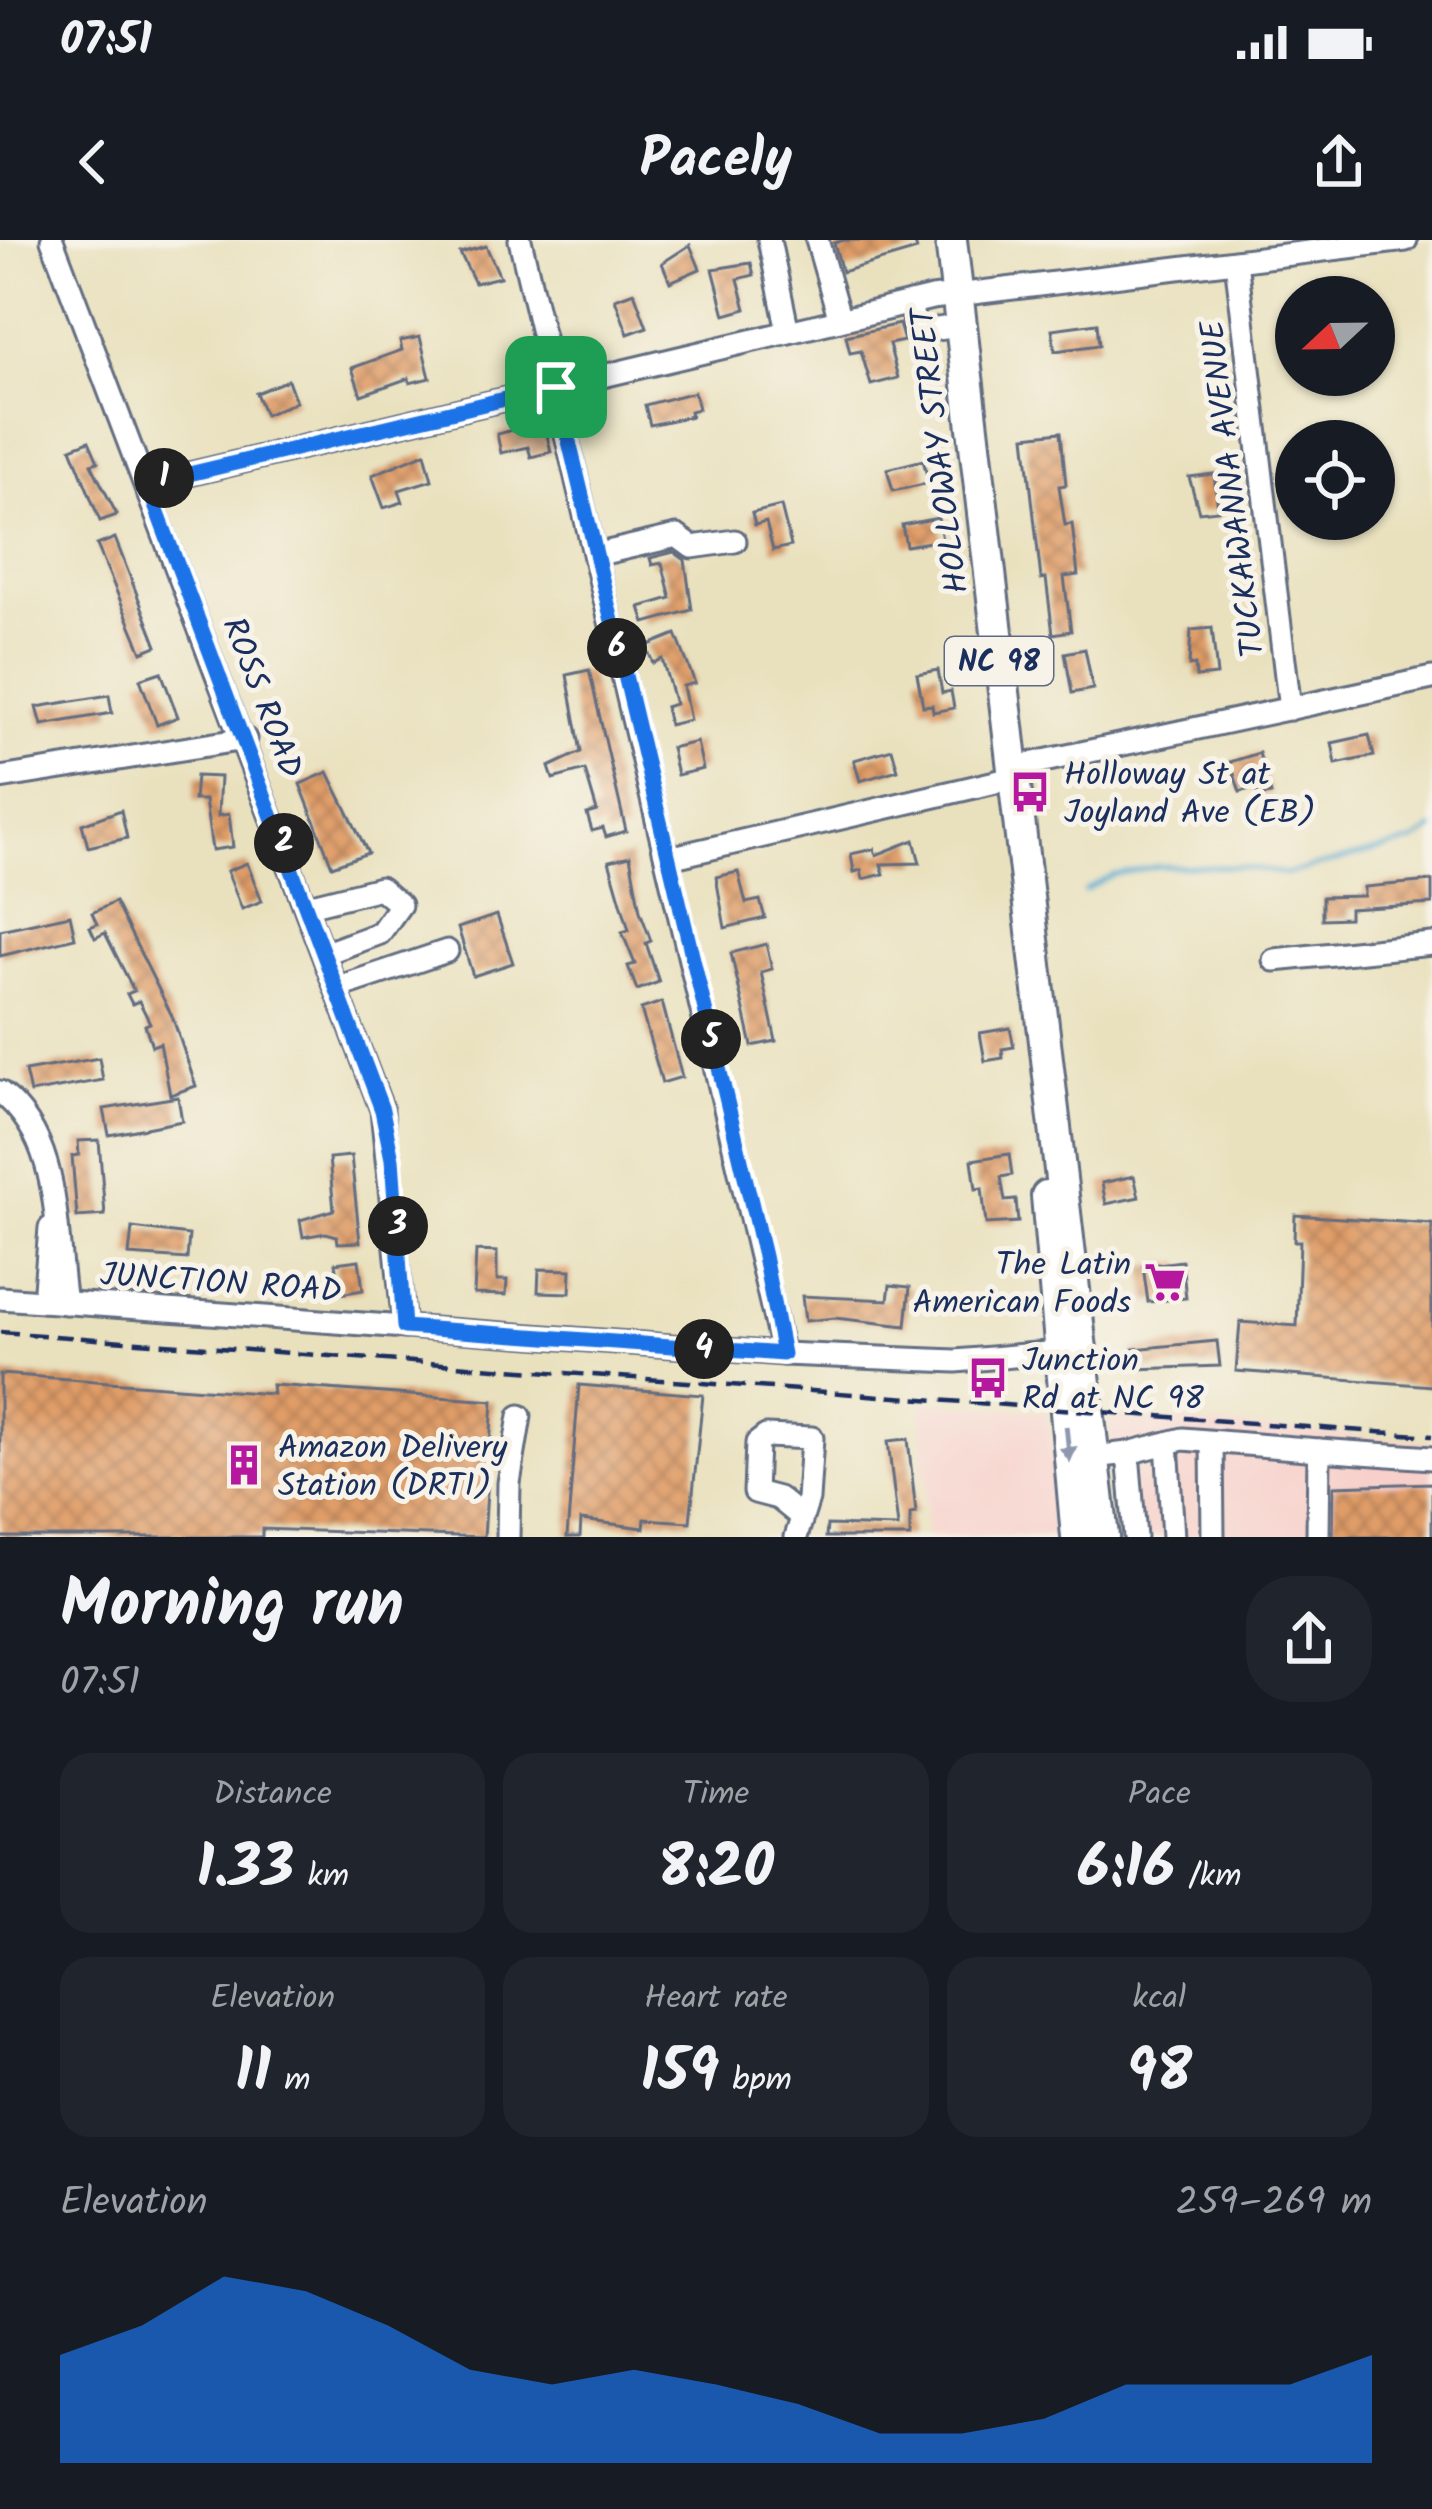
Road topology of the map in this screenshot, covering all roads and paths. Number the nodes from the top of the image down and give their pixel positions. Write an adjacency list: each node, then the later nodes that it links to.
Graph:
1 (52, 240): 14 (street, ROSS ROAD)
2 (520, 240): 13 (street)
3 (769, 240): 12 (street)
4 (817, 240): 10 (street)
5 (951, 240): 8 (highway, HOLLOWAY STREET / NC 98)
6 (1406, 240): 7 (street)
7 (1237, 261): 8 (street); 18 (street, TUCKAWANNA AVENUE)
8 (956, 294): 9 (street); 11 (highway, HOLLOWAY STREET / NC 98)
9 (910, 303): 10 (street); 11 (street)
10 (840, 320): 12 (street)
11 (959, 326): 20 (highway, HOLLOWAY STREET / NC 98)
12 (788, 332): 13 (street)
13 (556, 387): 14 (street); 16 (street)
14 (147, 484): 19 (street, ROSS ROAD)
15 (735, 541): 16 (street)
16 (596, 555): 22 (street)
17 (1432, 678): 18 (street)
18 (1291, 709): 20 (street)
19 (244, 740): 21 (street); 23 (street, ROSS ROAD)
20 (1012, 773): 22 (street); 33 (highway, HOLLOWAY STREET / NC 98)
21 (0, 778)
22 (669, 858): 34 (street)
23 (308, 906): 26 (street, ROSS ROAD); 26 (street)
24 (1432, 944): 27 (street)
25 (447, 951): 28 (street)
26 (326, 953): 28 (street, ROSS ROAD)
27 (1274, 960)
28 (339, 987): 32 (street, ROSS ROAD)
29 (0, 1092): 31 (street)
30 (0, 1298): 31 (street, JUNCTION ROAD)
31 (55, 1302): 32 (street, JUNCTION ROAD)
32 (404, 1327): 34 (street, JUNCTION ROAD)
33 (1070, 1351): 34 (street, JUNCTION ROAD); 40 (highway, HOLLOWAY STREET / NC 98); 43 (highway, HOLLOWAY STREET / NC 98, one-way to 43)
34 (783, 1354)
35 (520, 1417): 42 (street)
36 (1212, 1442): 37 (street); 38 (street); 47 (street)
37 (1167, 1443): 39 (street); 46 (street)
38 (1319, 1450): 41 (street); 48 (street)
39 (1128, 1454): 40 (street); 45 (street)
40 (1094, 1457): 44 (highway, HOLLOWAY STREET / NC 98)
41 (1432, 1458)
42 (508, 1537)
43 (1077, 1537)
44 (1102, 1537)
45 (1135, 1537)
46 (1173, 1537)
47 (1213, 1537)
48 (1318, 1537)

